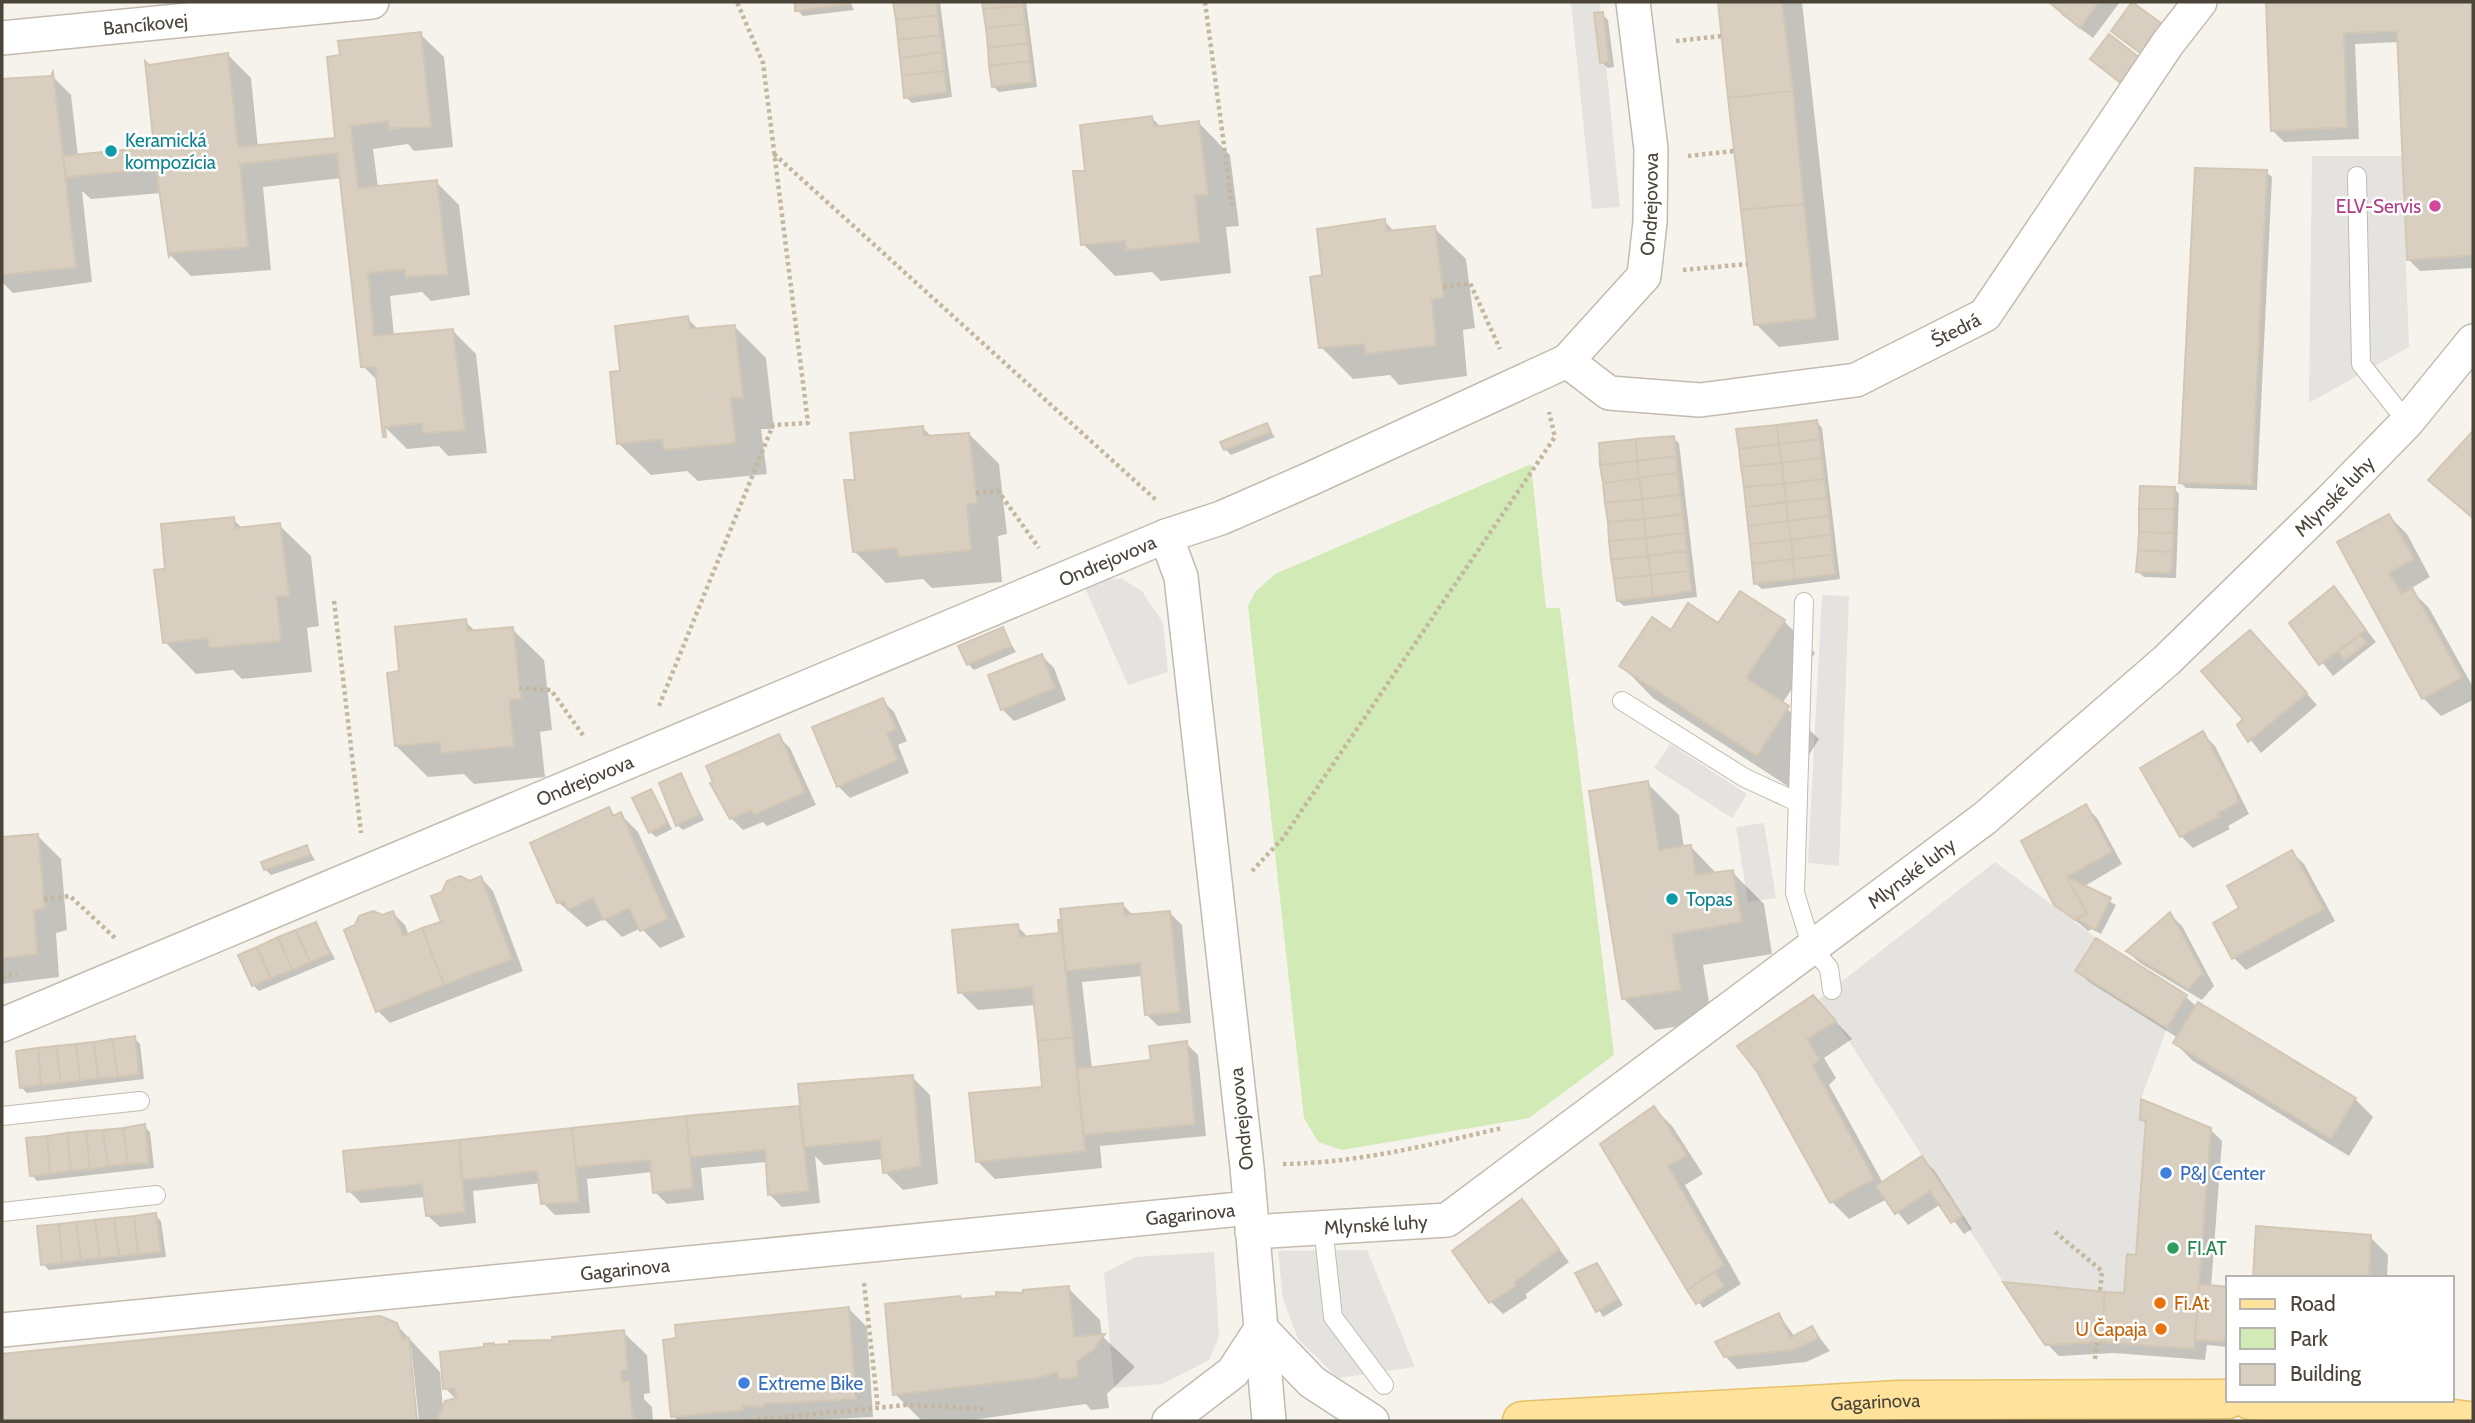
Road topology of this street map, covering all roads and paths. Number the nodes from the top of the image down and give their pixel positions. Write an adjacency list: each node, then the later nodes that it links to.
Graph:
1 (372, 2): 7 (street, Bancíkovej)
2 (737, 2): 10 (path)
3 (1205, 2): 13 (path)
4 (1633, 2): 19 (street, Ondrejovova)
5 (2200, 2): 20 (street, Štedrá)
6 (1722, 36): 8 (path)
7 (2, 38)
8 (1664, 42)
9 (1734, 151): 11 (path)
10 (774, 154): 25 (path); 31 (path)
11 (1677, 157)
12 (2357, 176): 23 (lane)
13 (1232, 206)
14 (1747, 264): 15 (path)
15 (1671, 271)
16 (1443, 287): 18 (path)
17 (2473, 341): 23 (street, Mlynské luhy)
18 (1504, 357)
19 (1567, 361): 20 (street, Štedrá); 25 (street, Ondrejovova)
20 (1593, 381): 21 (path)
21 (1549, 412): 22 (path); 35 (path)
22 (1537, 418)
23 (2407, 422): 38 (street, Mlynské luhy)
24 (976, 493): 26 (path)
25 (1164, 521): 40 (street, Ondrejovova); 47 (street, Ondrejovova)
26 (1044, 555)
27 (334, 601): 34 (path)
28 (1804, 602): 33 (lane)
29 (520, 688): 32 (path)
30 (1622, 701): 33 (lane)
31 (657, 710)
32 (590, 745)
33 (1797, 802): 38 (lane)
34 (362, 837)
35 (1250, 873)
36 (44, 899): 37 (path)
37 (121, 943)
38 (1812, 948): 39 (lane); 48 (street, Mlynské luhy)
39 (1832, 990)
40 (2, 1025)
41 (140, 1101): 42 (lane)
42 (2, 1116)
43 (1510, 1126): 44 (path)
44 (1273, 1164)
45 (156, 1195): 46 (lane)
46 (2, 1212)
47 (1251, 1220): 48 (street, Mlynské luhy); 52 (street, Ondrejovova); 53 (street, Gagarinova)
48 (1323, 1227): 56 (lane)
49 (2055, 1231): 51 (path)
50 (863, 1278): 59 (path)
51 (2100, 1292)
52 (1261, 1329): 62 (street); 63 (street, Ondrejovova); 64 (street)
53 (2, 1330)
54 (2096, 1343): 55 (path)
55 (2095, 1364)
56 (1384, 1385)
57 (2226, 1399): 65 (main road, Gagarinova)
58 (2275, 1402): 66 (main road)
59 (878, 1408): 60 (path); 61 (path)
60 (988, 1409)
61 (743, 1421)
62 (1169, 1421)
63 (1269, 1421)
64 (1372, 1421)
65 (1522, 1421)
66 (2470, 1421)

